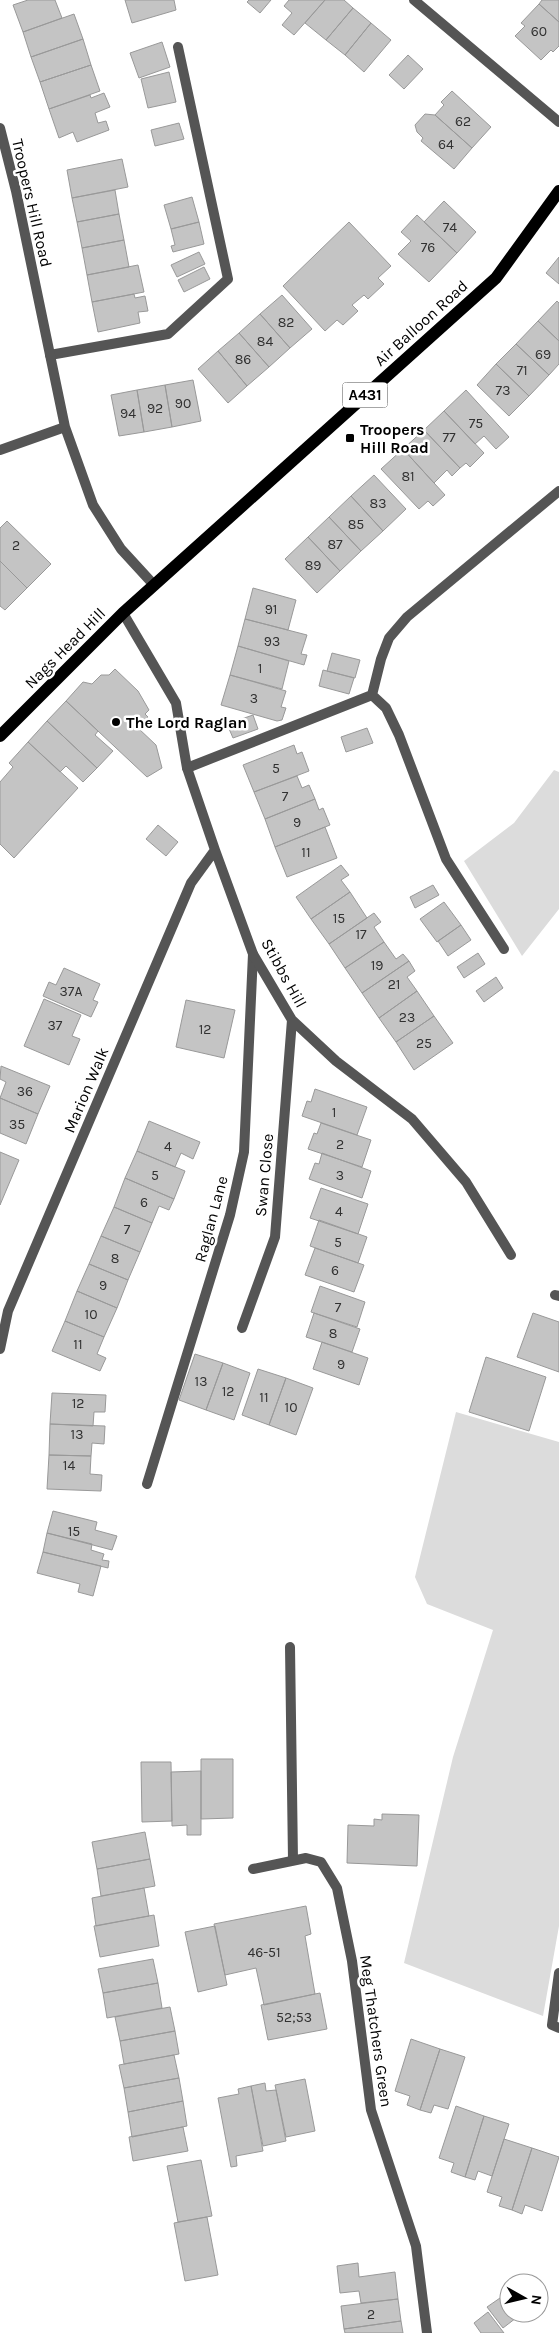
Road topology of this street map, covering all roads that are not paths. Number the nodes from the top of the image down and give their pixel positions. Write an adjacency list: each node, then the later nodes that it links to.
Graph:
1 (414, 0): 3 (street)
2 (178, 47): 6 (street)
3 (559, 122)
4 (0, 128): 6 (street, Troopers Hill Road)
5 (559, 191): 10 (main road, Air Balloon Road / A431)
6 (50, 354): 7 (street, Troopers Hill Road)
7 (65, 427): 8 (street); 10 (street, Troopers Hill Road)
8 (0, 450)
9 (559, 491): 12 (street)
10 (154, 585): 11 (main road, Nags Head Hill / A431)
11 (123, 613): 13 (main road, Nags Head Hill / A431); 14 (street, Stibbs Hill)
12 (372, 694): 14 (street); 16 (street)
13 (0, 736)
14 (188, 768): 15 (street, Stibbs Hill)
15 (215, 850): 17 (street, Stibbs Hill); 21 (street, Marion Walk)
16 (504, 949)
17 (253, 954): 18 (street, Stibbs Hill); 22 (street, Raglan Lane)
18 (292, 1020): 19 (street, Stibbs Hill); 20 (street, Swan Close)
19 (511, 1255)
20 (242, 1328)
21 (0, 1349)
22 (147, 1484)
23 (290, 1647): 24 (street)
24 (293, 1860): 25 (street, Meg Thatchers Green); 28 (street, Meg Thatchers Green)
25 (253, 1869)
26 (559, 1973): 27 (street)
27 (559, 2028)
28 (427, 2333)

